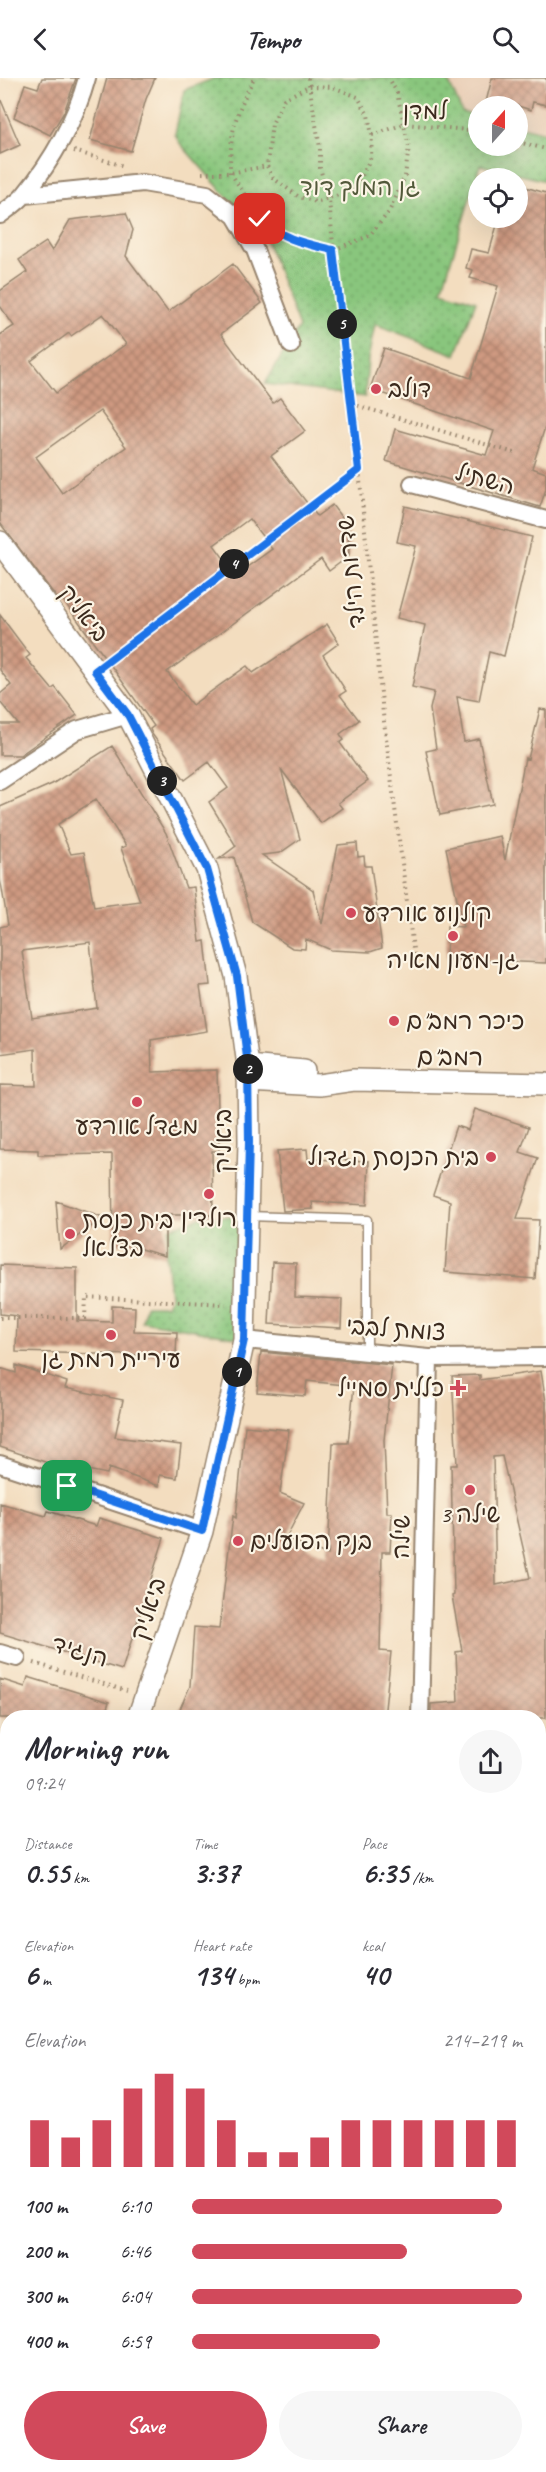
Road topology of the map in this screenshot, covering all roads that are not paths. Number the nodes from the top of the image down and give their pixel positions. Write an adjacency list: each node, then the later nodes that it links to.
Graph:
1 (87, 78): 2 (street)
2 (24, 195): 3 (street); 4 (street)
3 (0, 215)
4 (291, 345)
5 (412, 484): 6 (street, השתיל)
6 (546, 520)
7 (0, 542): 8 (street, ביאליק)
8 (128, 715): 9 (street); 10 (street, ביאליק)
9 (0, 781)
10 (248, 1073): 11 (street, רמב"ם); 12 (street, ביאליק)
11 (546, 1084)
12 (247, 1216): 13 (street, ביאליק); 14 (lane)
13 (244, 1340): 14 (street, צומת לבבי); 18 (street, ביאליק)
14 (367, 1352): 16 (street, צומת לבבי)
15 (546, 1357): 16 (street, צומת לבבי)
16 (429, 1358): 22 (street, שילה)
17 (0, 1464): 18 (street)
18 (202, 1531): 21 (street, ביאליק)
19 (0, 1653): 20 (street, הנגיד)
20 (18, 1658)
21 (141, 1710)
22 (420, 1710)

